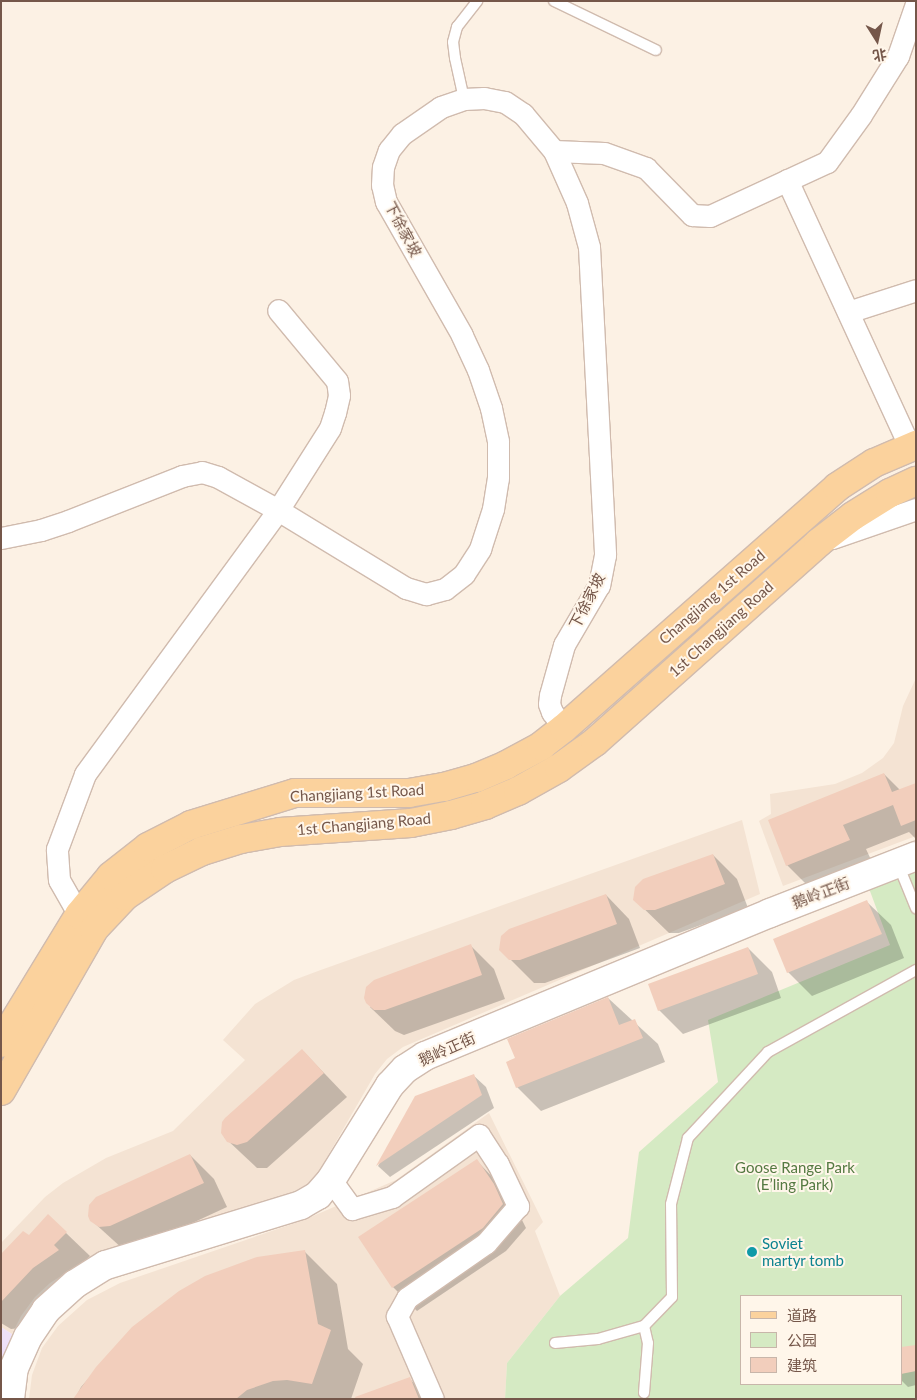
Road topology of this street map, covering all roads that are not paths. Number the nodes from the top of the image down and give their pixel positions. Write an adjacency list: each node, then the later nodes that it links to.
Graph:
1 (478, 1): 5 (lane)
2 (554, 1): 4 (lane)
3 (916, 4): 7 (street)
4 (656, 50)
5 (464, 99): 6 (street, 下徐家坡); 14 (street, 下徐家坡)
6 (554, 151): 7 (street); 17 (street, 下徐家坡)
7 (787, 180): 10 (street)
8 (916, 290): 10 (street)
9 (278, 310): 14 (street)
10 (848, 312): 11 (street)
11 (913, 446): 17 (main road, Changjiang 1st Road)
12 (916, 480): 16 (main road, 1st Changjiang Road)
13 (916, 509): 16 (street)
14 (278, 510): 15 (street, 下徐家坡); 20 (street)
15 (1, 538)
16 (818, 543): 23 (main road, 1st Changjiang Road)
17 (564, 728): 20 (main road, Changjiang 1st Road)
18 (907, 859): 19 (lane); 24 (street, 鹅岭正街)
19 (916, 908)
20 (79, 915): 22 (main road, Changjiang 1st Road)
21 (916, 970): 25 (lane)
22 (1, 1043)
23 (1, 1091)
24 (332, 1180): 28 (street, 鹅岭正街); 29 (street)
25 (644, 1326): 26 (lane); 27 (lane)
26 (555, 1343)
27 (644, 1393)
28 (10, 1399)
29 (433, 1399)

